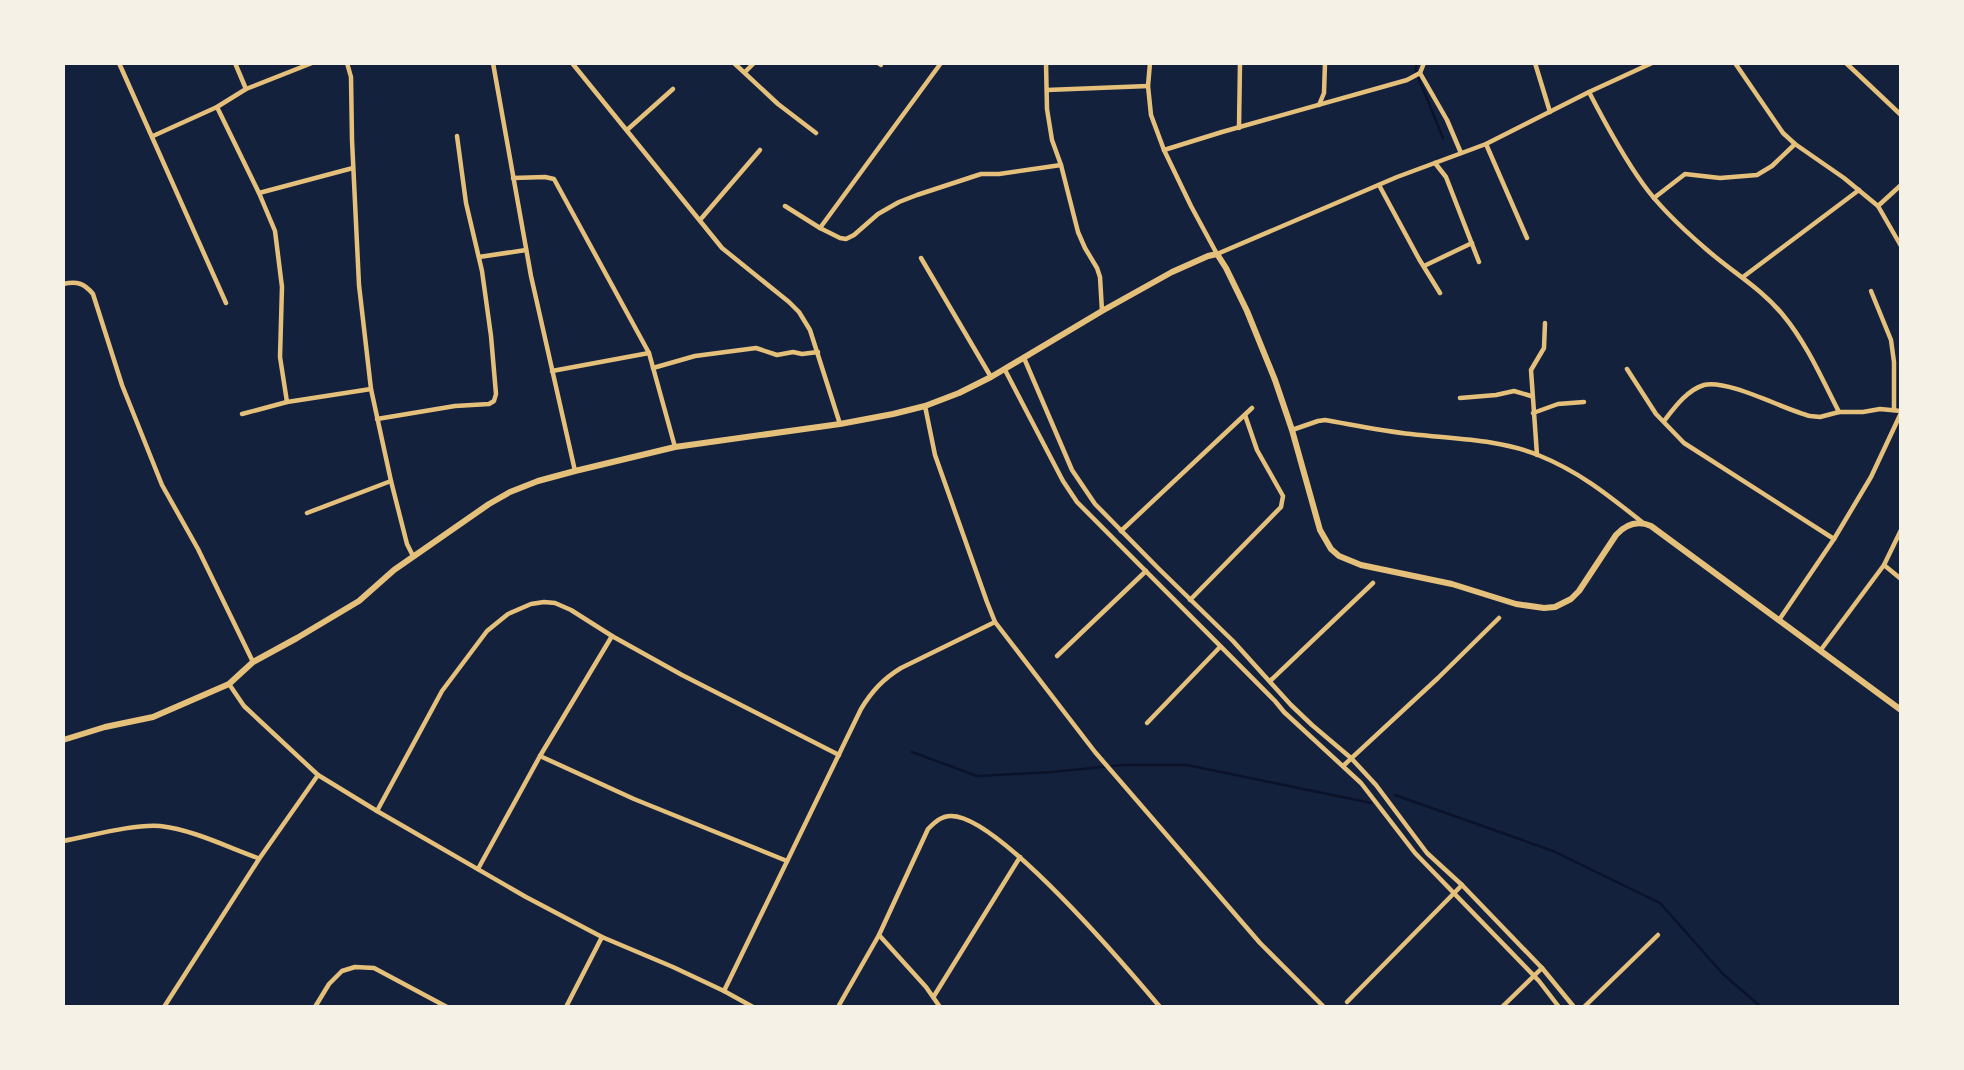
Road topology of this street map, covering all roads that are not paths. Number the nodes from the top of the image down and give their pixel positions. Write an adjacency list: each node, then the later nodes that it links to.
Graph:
1 (119, 63): 33 (street)
2 (235, 63): 22 (street)
3 (312, 63): 22 (street)
4 (347, 63): 42 (street)
5 (493, 63): 43 (street)
6 (572, 63): 31 (street)
7 (734, 63): 19 (street)
8 (754, 63): 19 (street)
9 (941, 63): 52 (street)
10 (1046, 63): 24 (street)
11 (1150, 63): 21 (street)
12 (1240, 63): 30 (street)
13 (1325, 63): 26 (street)
14 (1424, 63): 20 (street)
15 (1535, 63): 28 (street)
16 (1652, 63): 25 (street)
17 (1735, 63): 36 (street)
18 (1846, 63): 29 (street)
19 (745, 72): 32 (street)
20 (1420, 73): 26 (street); 39 (street)
21 (1148, 86): 24 (street); 38 (street)
22 (246, 89): 27 (street)
23 (673, 89): 31 (street)
24 (1047, 90): 41 (street)
25 (1589, 92): 28 (street); 48 (street)
26 (1319, 106): 30 (street)
27 (216, 107): 33 (street); 47 (street)
28 (1550, 112): 35 (street)
29 (1901, 116)
30 (1239, 128): 38 (street)
31 (627, 130): 51 (street)
32 (817, 133)
33 (153, 136): 66 (street)
34 (457, 136): 58 (street)
35 (1486, 144): 39 (street); 53 (street)
36 (1795, 144): 46 (street); 48 (street)
37 (760, 150): 51 (street)
38 (1164, 150): 57 (street)
39 (1461, 153): 40 (street)
40 (1435, 163): 44 (street); 54 (street)
41 (1061, 165): 52 (street); 67 (street)
42 (353, 168): 47 (street); 77 (street)
43 (513, 178): 56 (street); 70 (street)
44 (1380, 185): 57 (street); 61 (street)
45 (1901, 185): 50 (street)
46 (1859, 190): 50 (street); 62 (street)
47 (259, 193): 80 (street)
48 (1654, 198): 62 (street)
49 (785, 206): 52 (street)
50 (1878, 206): 55 (street)
51 (700, 220): 69 (street)
52 (820, 228)
53 (1527, 238)
54 (1472, 243): 60 (street); 61 (street)
55 (1901, 246)
56 (526, 250): 58 (street); 75 (street)
57 (1217, 254): 67 (street); 93 (street)
58 (479, 257): 90 (street)
59 (921, 258): 76 (street)
60 (1479, 262)
61 (1424, 265): 65 (street)
62 (1743, 277): 85 (street)
63 (63, 284): 116 (street)
64 (1871, 291): 84 (street)
65 (1440, 293)
66 (226, 303)
67 (1102, 311): 71 (street)
68 (1545, 323): 78 (street)
69 (818, 352): 72 (street); 92 (street)
70 (649, 353): 72 (street); 75 (street)
71 (1024, 358): 74 (street); 101 (street)
72 (653, 369): 94 (street)
73 (1627, 369): 91 (street)
74 (1004, 370): 76 (street); 105 (street)
75 (552, 371): 96 (street)
76 (991, 377): 82 (street)
77 (371, 389): 80 (street); 90 (street)
78 (1532, 397): 79 (street); 87 (street)
79 (1460, 398)
80 (287, 402): 88 (street)
81 (1584, 402): 87 (street)
82 (925, 406): 92 (street); 111 (street)
83 (1252, 408): 89 (street)
84 (1894, 410): 85 (street); 86 (street)
85 (1839, 412): 91 (street)
86 (1901, 412): 102 (street)
87 (1533, 413): 95 (street)
88 (242, 414)
89 (1245, 415): 101 (street); 108 (street)
90 (377, 419): 97 (street)
91 (1664, 421): 102 (street)
92 (840, 424): 94 (street)
93 (1292, 430): 95 (street); 99 (street)
94 (675, 447): 96 (street)
95 (1537, 455): 99 (street)
96 (575, 471): 103 (street)
97 (391, 481): 98 (street); 103 (street)
98 (307, 513)
99 (1642, 522): 110 (street)
100 (1901, 530): 104 (street)
101 (1121, 531): 108 (street)
102 (1834, 539): 110 (street)
103 (413, 556): 116 (street)
104 (1884, 565): 106 (street); 114 (street)
105 (1146, 571): 113 (street); 115 (street)
106 (1901, 579)
107 (1373, 583): 117 (street)
108 (1190, 600): 117 (street)
109 (1499, 618): 124 (street)
110 (1779, 620): 114 (street)
111 (995, 621): 122 (street); 151 (street)
112 (612, 636): 122 (street); 123 (street); 127 (street)
113 (1220, 647): 120 (street); 125 (street)
114 (1820, 651): 119 (street)
115 (1057, 656)
116 (253, 662): 118 (street)
117 (1270, 681): 124 (street)
118 (229, 684): 121 (street); 126 (street)
119 (1901, 710)
120 (1147, 723)
121 (63, 740)
122 (839, 755): 131 (street)
123 (540, 756): 131 (street); 132 (street)
124 (1351, 758): 125 (street); 133 (street)
125 (1343, 766): 134 (street)
126 (318, 775): 127 (street); 130 (street)
127 (377, 811): 132 (street)
128 (63, 841): 130 (street)
129 (1020, 857): 135 (street); 141 (street); 150 (street)
130 (258, 859): 143 (street)
131 (787, 861): 140 (street)
132 (478, 869): 137 (street)
133 (1462, 885): 134 (street); 138 (street)
134 (1453, 894): 139 (street); 142 (street)
135 (879, 934): 141 (street); 148 (street)
136 (1658, 934): 155 (street)
137 (602, 937): 140 (street); 146 (street)
138 (1542, 968): 139 (street); 154 (street)
139 (1534, 976): 152 (street); 153 (street)
140 (724, 991): 147 (street)
141 (934, 996): 149 (street)
142 (1348, 1002)
143 (164, 1007)
144 (316, 1007): 145 (street)
145 (447, 1007)
146 (566, 1007)
147 (753, 1007)
148 (838, 1007)
149 (940, 1007)
150 (1160, 1007)
151 (1324, 1007)
152 (1502, 1007)
153 (1559, 1007)
154 (1574, 1007)
155 (1584, 1007)

